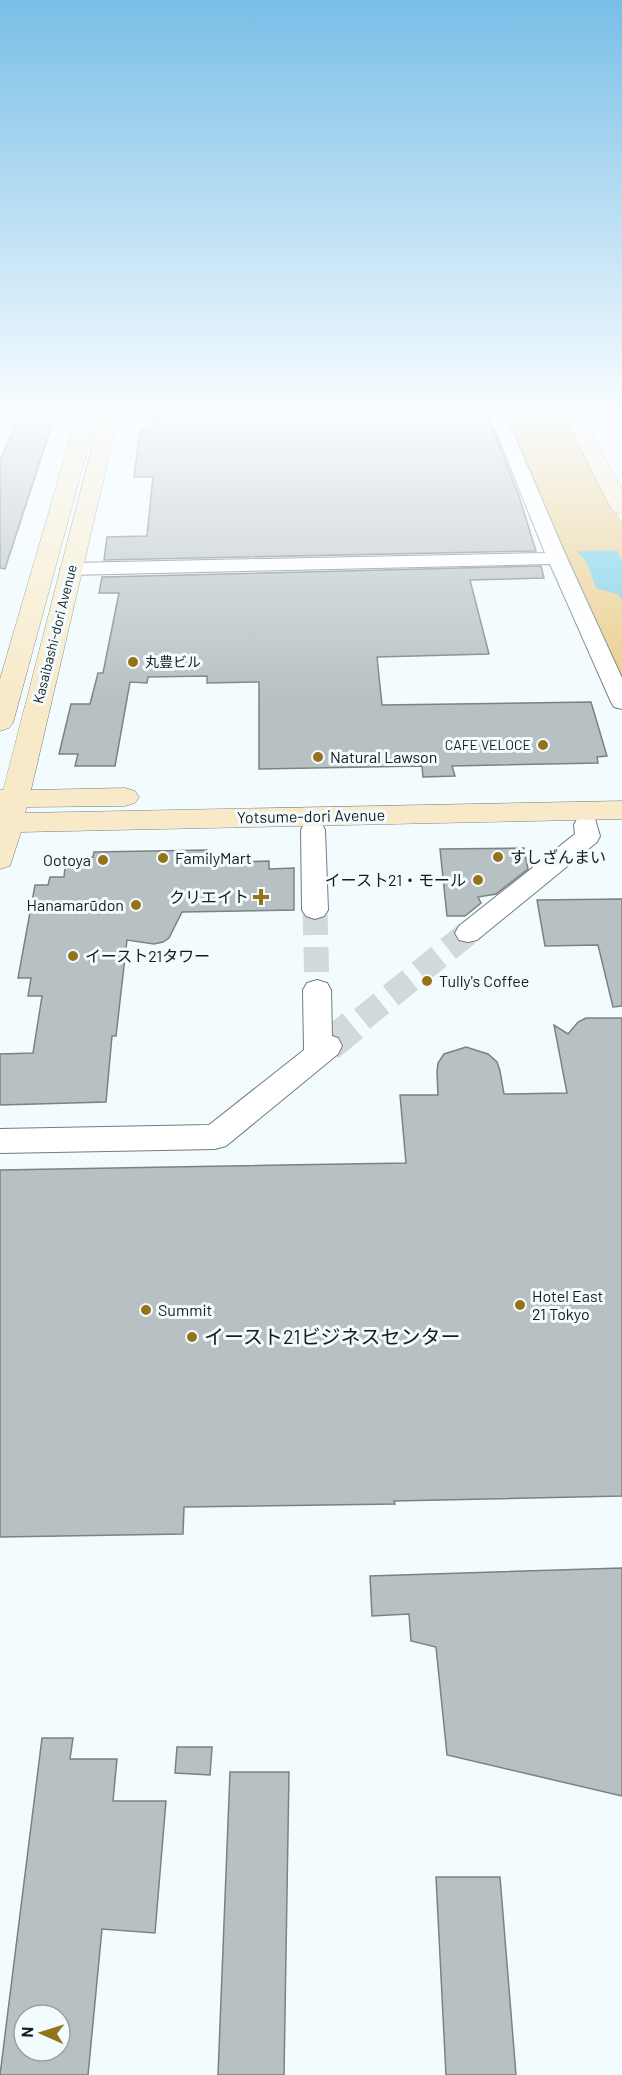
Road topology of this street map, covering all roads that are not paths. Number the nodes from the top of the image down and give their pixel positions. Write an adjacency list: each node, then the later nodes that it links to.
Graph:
1 (62, 506): 7 (main road, Kasaibashi-dori Avenue)
2 (86, 506): 5 (main road, Kasaibashi-dori Avenue)
3 (535, 506): 4 (street)
4 (557, 558): 5 (street); 6 (street)
5 (70, 569): 10 (main road, Kasaibashi-dori Avenue)
6 (622, 702)
7 (0, 723)
8 (622, 789): 10 (main road, Yotsume-dori Avenue)
9 (622, 810): 10 (main road, Yotsume-dori Avenue)
10 (6, 811): 13 (main road, Kasaibashi-dori Avenue)
11 (586, 825): 15 (street)
12 (313, 830): 14 (street)
13 (0, 859)
14 (315, 910)
15 (468, 933)
16 (316, 990): 17 (street)
17 (0, 1141)

